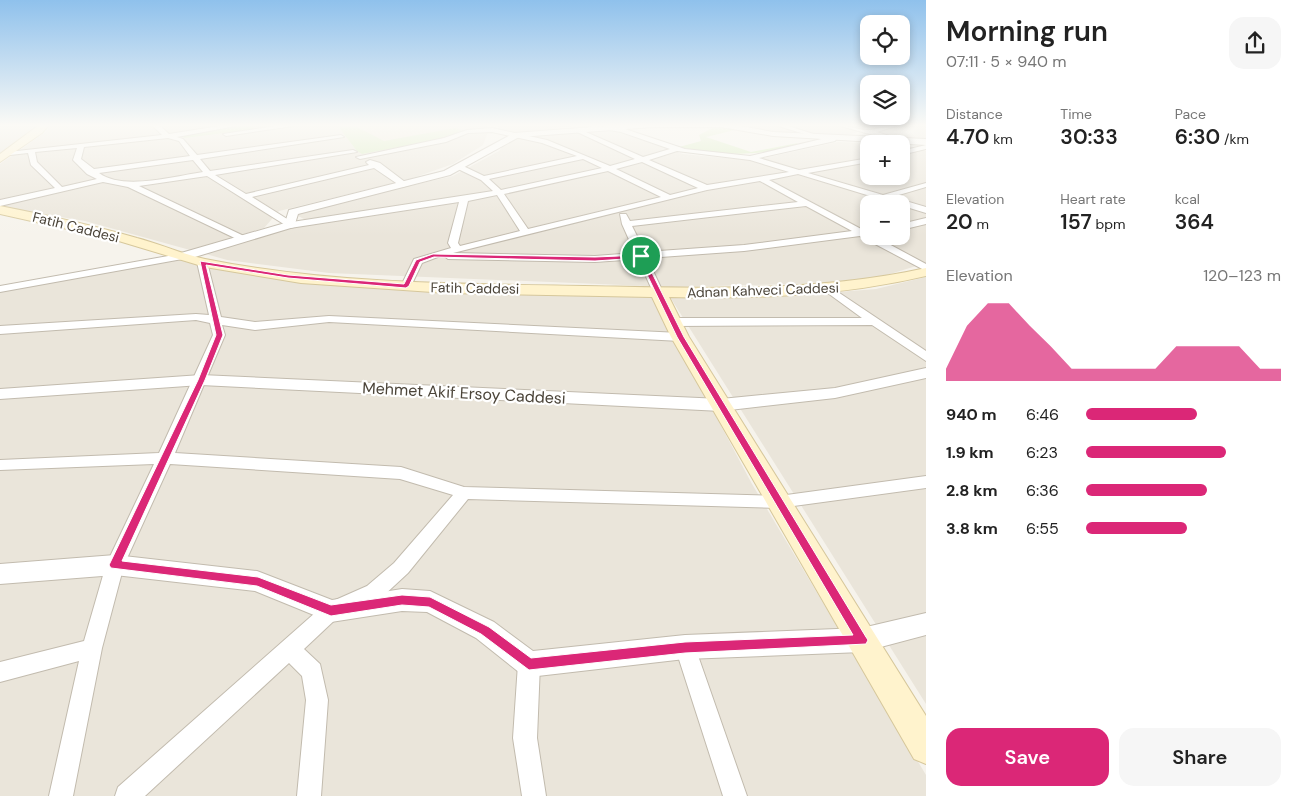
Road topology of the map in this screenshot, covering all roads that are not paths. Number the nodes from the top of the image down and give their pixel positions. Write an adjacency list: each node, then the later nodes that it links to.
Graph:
1 (34, 162): 27 (street)
2 (79, 162): 17 (street)
3 (158, 162): 17 (street)
4 (199, 162): 19 (street)
5 (296, 162): 19 (street)
6 (372, 162): 14 (street)
7 (469, 162): 15 (street)
8 (559, 162): 20 (street)
9 (596, 162): 16 (street)
10 (636, 162): 16 (street)
11 (648, 162): 26 (street)
12 (762, 162): 18 (street)
13 (856, 162): 18 (street)
14 (377, 165): 24 (street); 31 (street)
15 (461, 167): 20 (street); 24 (street)
16 (613, 169): 28 (street); 32 (street)
17 (90, 172): 22 (street)
18 (797, 172): 21 (street); 29 (street)
19 (209, 174): 23 (street); 31 (street)
20 (482, 178): 28 (street)
21 (760, 178): 26 (street); 35 (street)
22 (103, 180): 23 (street); 27 (street)
23 (130, 185): 47 (street)
24 (405, 185): 43 (street)
25 (926, 185): 30 (street)
26 (706, 188): 32 (street)
27 (60, 189): 34 (street)
28 (502, 193): 33 (street); 45 (street)
29 (876, 195)
30 (890, 195)
31 (246, 196): 43 (street)
32 (669, 198): 38 (street)
33 (464, 201): 43 (street); 49 (street)
34 (0, 202)
35 (805, 204): 41 (street); 44 (street)
36 (910, 205): 39 (street)
37 (0, 210): 51 (main road, Fatih Caddesi)
38 (620, 210): 41 (street); 45 (street)
39 (926, 210)
40 (926, 221): 42 (street)
41 (626, 224): 52 (street)
42 (910, 224)
43 (290, 225): 47 (street)
44 (860, 231)
45 (526, 234): 49 (street)
46 (860, 234): 52 (street)
47 (243, 239): 51 (street)
48 (884, 245): 54 (street)
49 (457, 249): 50 (street)
50 (433, 255): 52 (street); 55 (street)
51 (185, 256): 53 (main road, Fatih Caddesi); 57 (street)
52 (641, 256): 58 (street)
53 (202, 262): 55 (main road, Fatih Caddesi); 59 (street)
54 (926, 270): 56 (main road, Adnan Kahveci Caddesi)
55 (406, 286): 58 (main road, Fatih Caddesi)
56 (829, 289): 58 (main road, Adnan Kahveci Caddesi); 60 (street)
57 (0, 290)
58 (658, 292): 62 (main road)
59 (218, 321): 61 (street); 62 (street); 65 (street)
60 (874, 321): 62 (street); 63 (street)
61 (0, 330)
62 (677, 330): 67 (main road)
63 (926, 357)
64 (926, 373): 67 (street, Mehmet Akif Ersoy Caddesi)
65 (202, 380): 66 (street, Mehmet Akif Ersoy Caddesi); 67 (street, Mehmet Akif Ersoy Caddesi); 68 (street)
66 (0, 394)
67 (721, 404): 72 (main road)
68 (165, 458): 69 (street); 71 (street); 73 (street)
69 (0, 465)
70 (926, 482): 72 (street)
71 (464, 493): 72 (street); 75 (street)
72 (779, 502): 77 (main road)
73 (114, 565): 74 (street); 75 (street); 79 (street)
74 (0, 574)
75 (331, 610): 80 (street); 81 (street)
76 (926, 624): 77 (street)
77 (862, 640): 78 (street); 83 (main road)
78 (685, 647): 81 (street); 88 (street)
79 (92, 648): 82 (street); 84 (street)
80 (289, 649): 85 (street); 86 (street)
81 (529, 664): 87 (street)
82 (0, 672)
83 (926, 747)
84 (60, 796)
85 (127, 796)
86 (309, 796)
87 (534, 796)
88 (735, 796)

